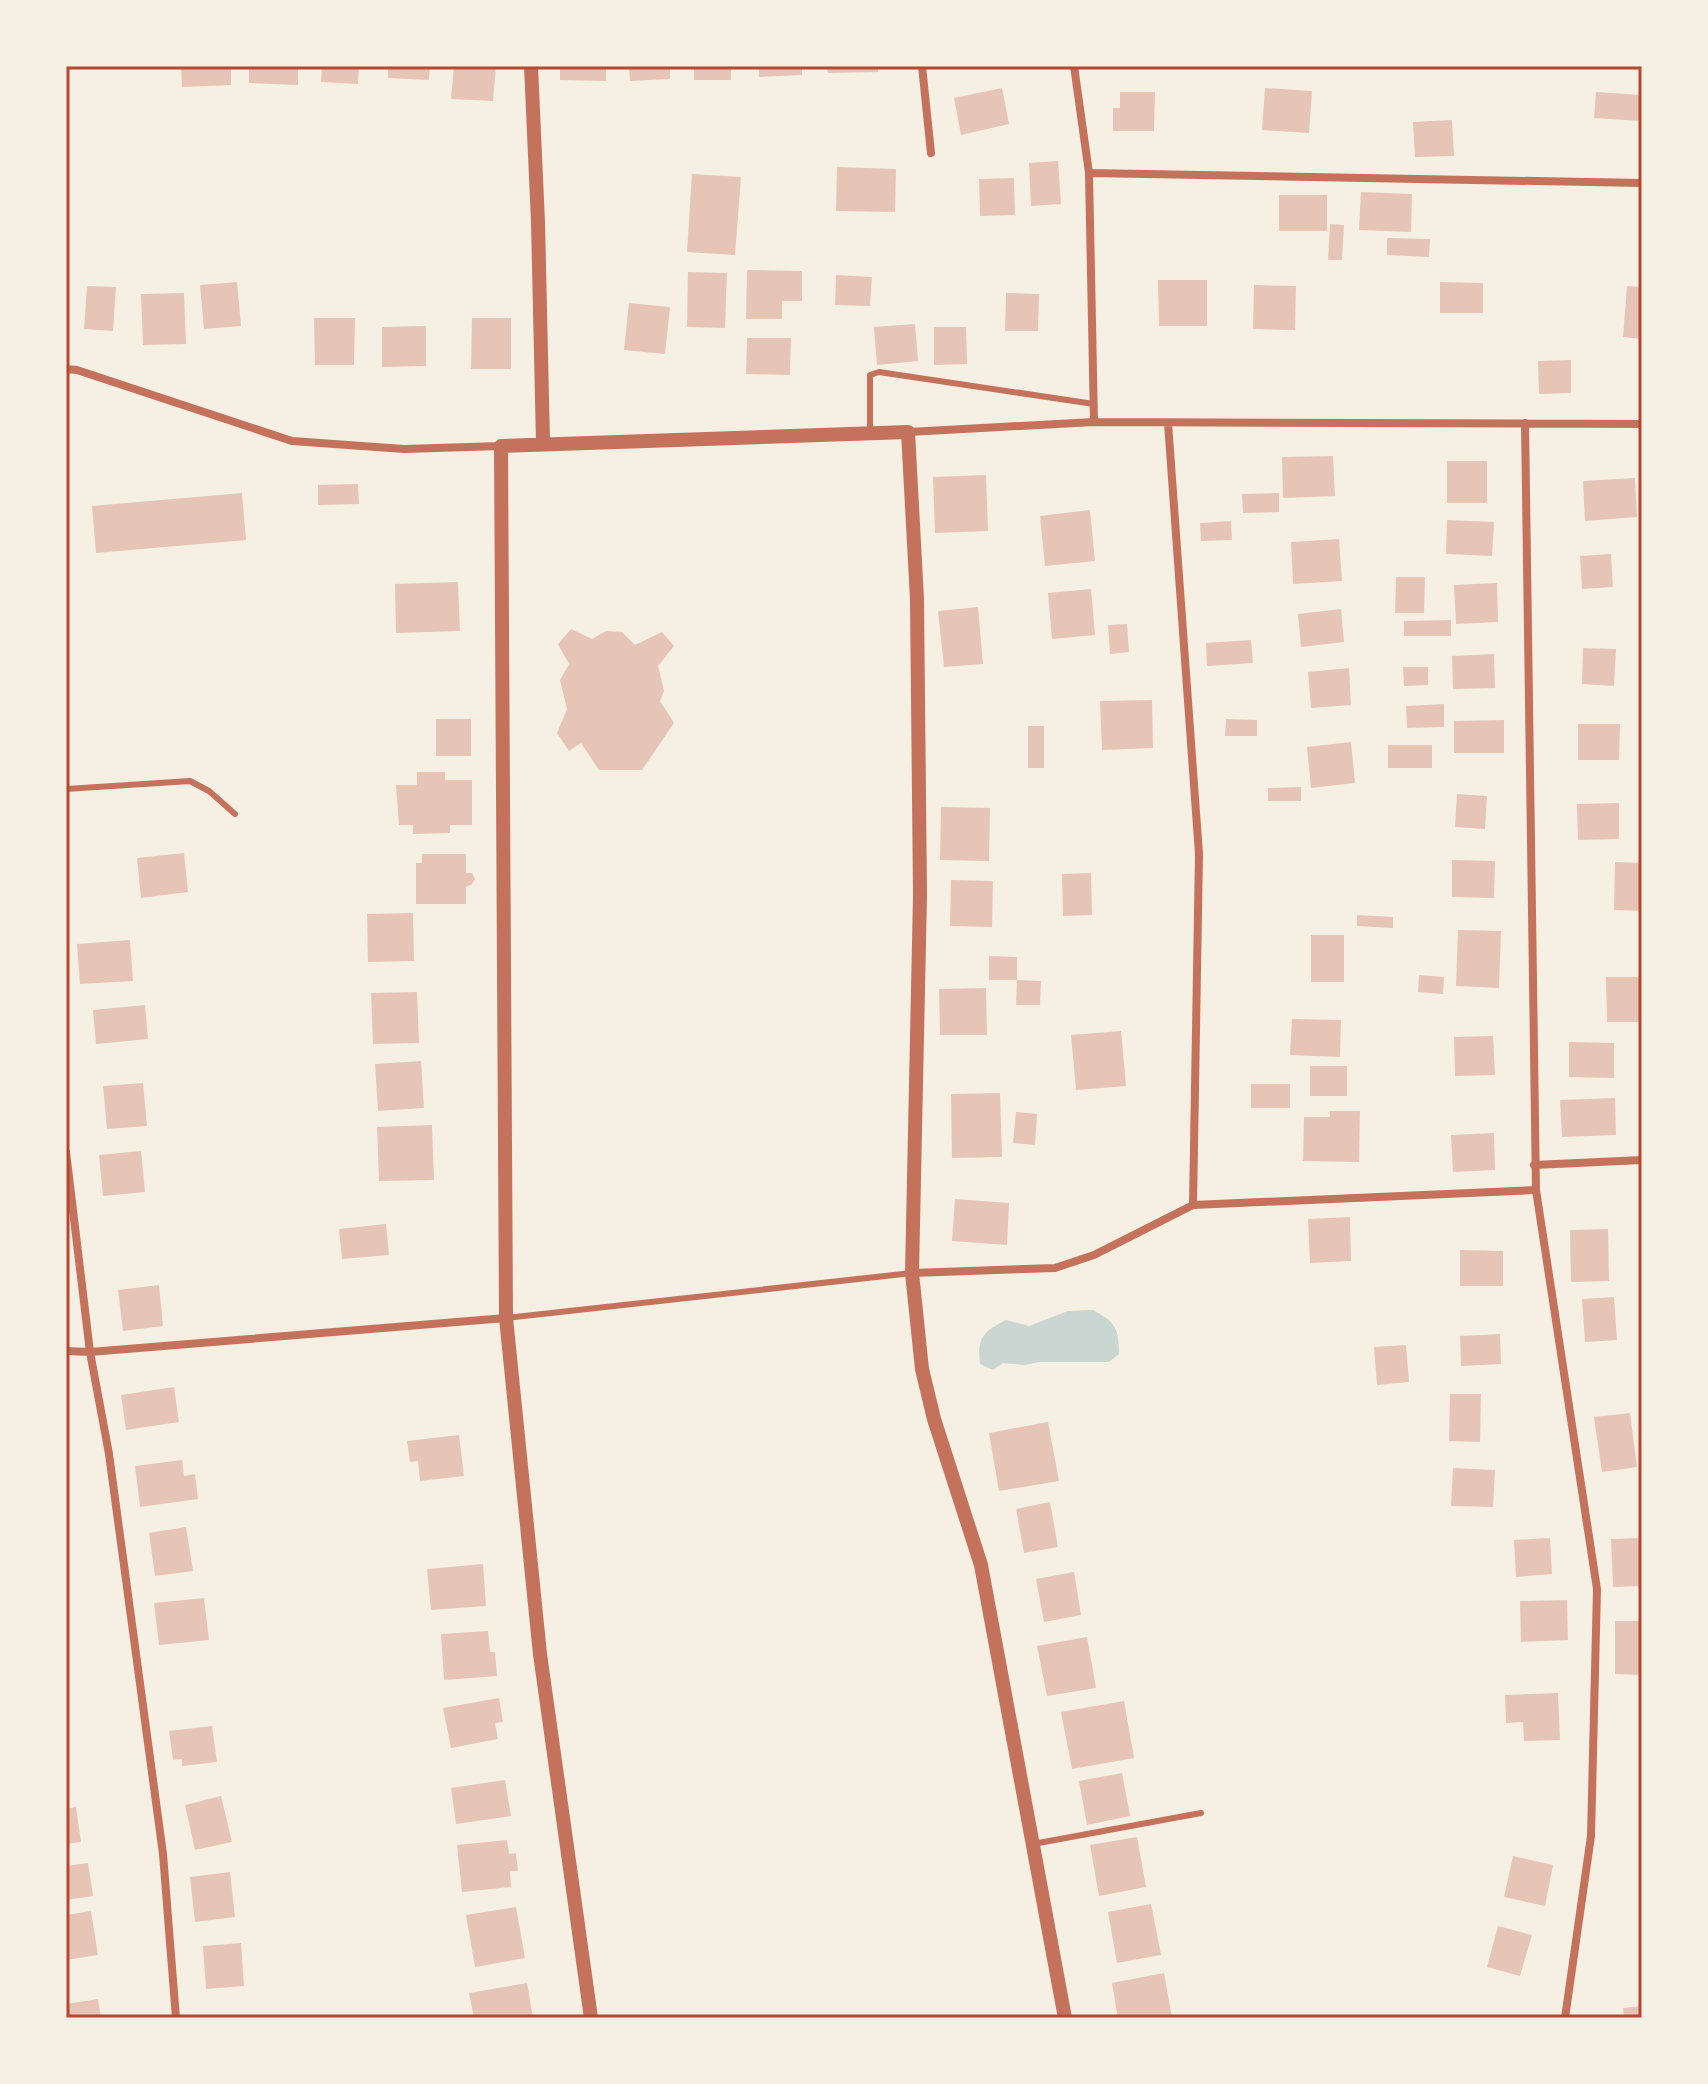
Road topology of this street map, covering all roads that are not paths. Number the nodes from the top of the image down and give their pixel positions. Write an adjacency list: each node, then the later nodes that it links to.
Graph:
1 (531, 66): 15 (street)
2 (922, 66): 4 (street)
3 (1074, 66): 5 (street)
4 (931, 153)
5 (1089, 173): 6 (street); 8 (street)
6 (1642, 183)
7 (66, 369): 16 (street)
8 (1094, 404): 9 (street); 14 (lane)
9 (1094, 422): 10 (street); 13 (street)
10 (1168, 423): 11 (street); 23 (street)
11 (1525, 423): 12 (street); 21 (street)
12 (1642, 424)
13 (908, 432): 14 (street); 24 (street)
14 (870, 434): 15 (street)
15 (543, 442): 16 (street)
16 (501, 446): 25 (street)
17 (66, 789): 18 (lane)
18 (235, 814)
19 (66, 1152): 27 (street)
20 (1642, 1160): 21 (street)
21 (1534, 1165): 22 (street)
22 (1536, 1190): 23 (street); 33 (street)
23 (1193, 1205): 24 (street)
24 (912, 1273): 25 (lane); 29 (street)
25 (506, 1318): 27 (street); 31 (street)
26 (66, 1351): 27 (street)
27 (90, 1352): 30 (street)
28 (1201, 1813): 29 (lane)
29 (1033, 1844): 32 (street)
30 (176, 2018)
31 (591, 2018)
32 (1065, 2018)
33 (1565, 2018)

